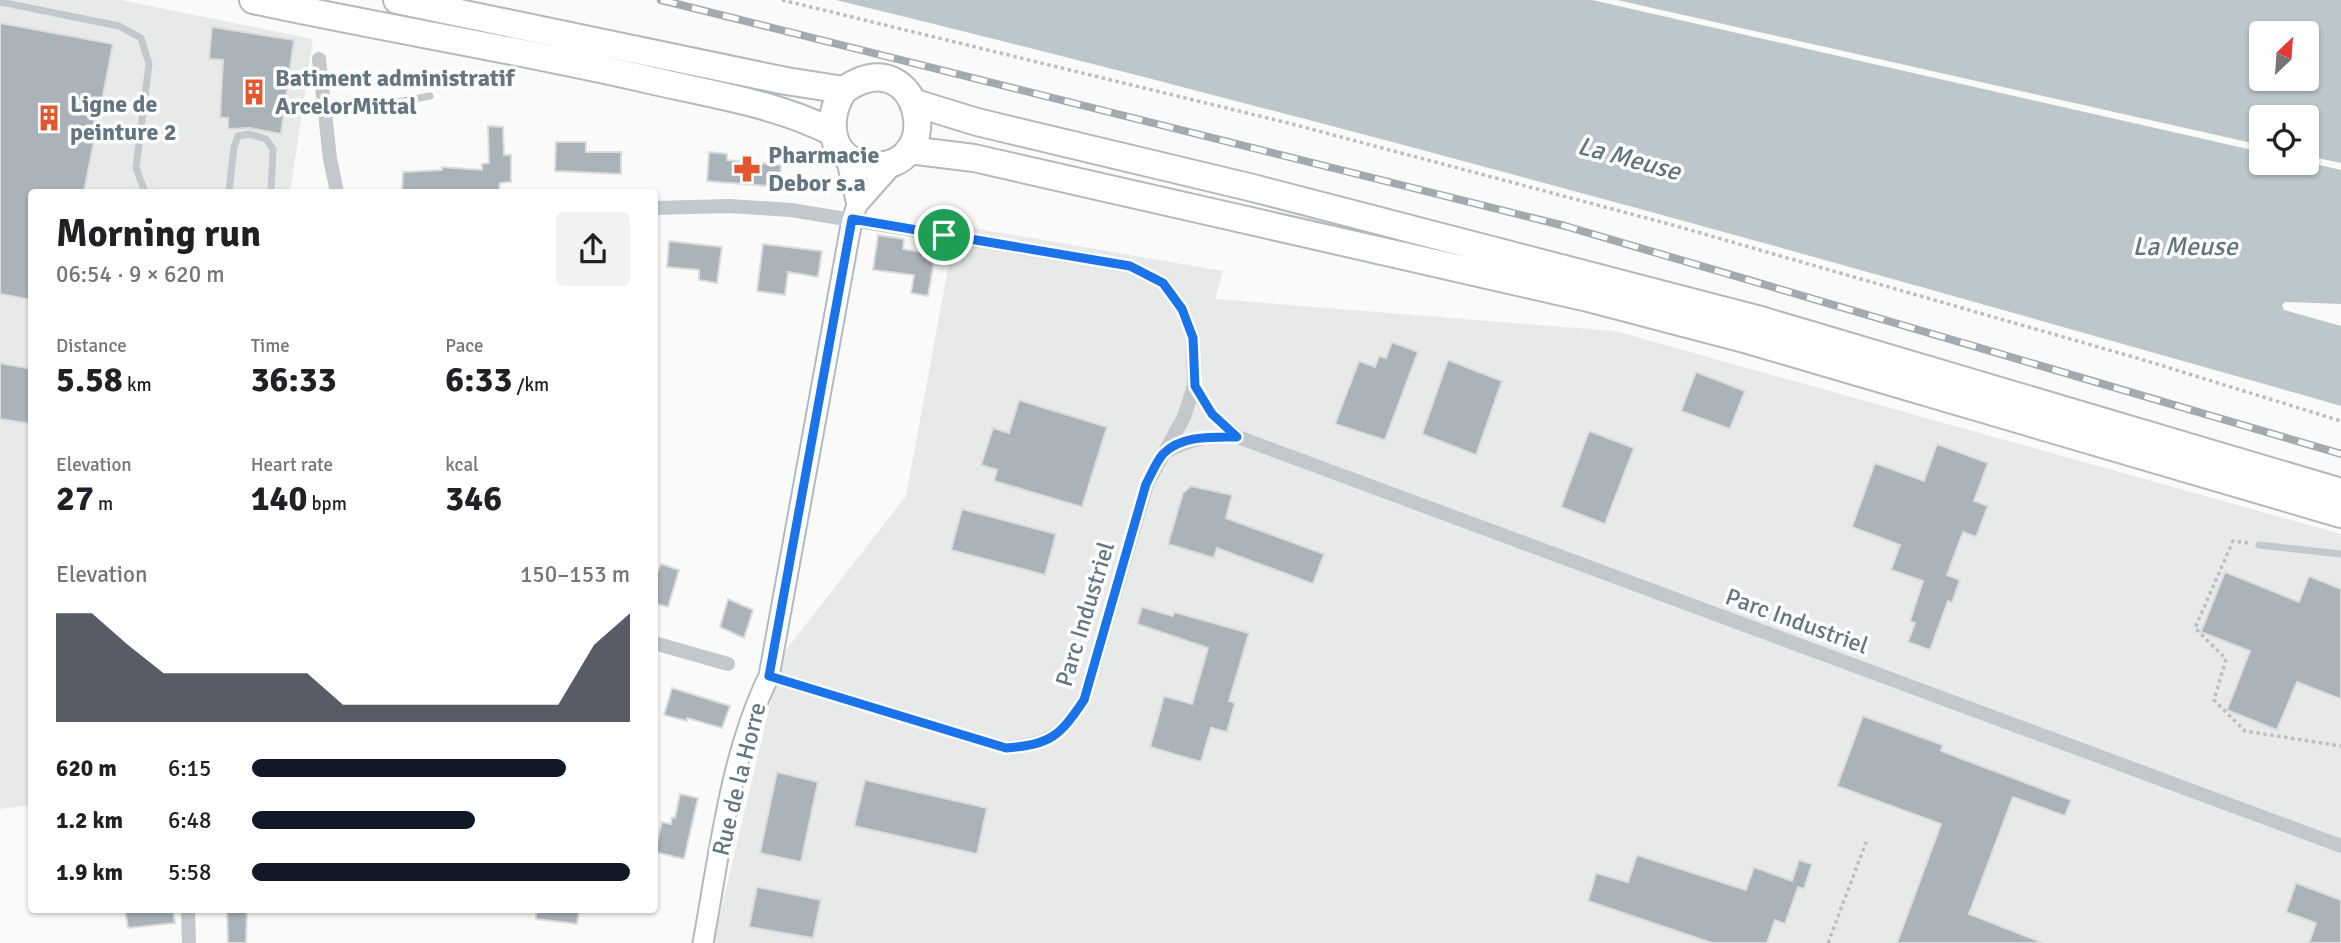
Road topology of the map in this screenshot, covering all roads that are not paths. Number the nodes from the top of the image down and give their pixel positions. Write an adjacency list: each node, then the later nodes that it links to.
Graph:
1 (253, 0): 9 (highway)
2 (397, 0): 5 (highway)
3 (0, 2): 11 (lane)
4 (319, 60): 8 (street)
5 (844, 90): 7 (highway); 9 (highway)
6 (430, 96): 8 (lane)
7 (915, 103): 10 (highway); 20 (highway)
8 (326, 115): 14 (street)
9 (839, 143): 10 (highway); 16 (street)
10 (903, 155): 16 (street); 21 (highway)
11 (144, 189)
12 (229, 189): 13 (lane)
13 (271, 189)
14 (336, 189)
15 (658, 208): 16 (street, Parc Industriel)
16 (855, 212): 17 (street, Parc Industriel); 26 (street, Rue de la Horre)
17 (1195, 386): 18 (street, Parc Industriel); 19 (street, Parc Industriel)
18 (1237, 437): 19 (street, Parc Industriel); 27 (street, Parc Industriel)
19 (1163, 454): 26 (street, Parc Industriel)
20 (2341, 492)
21 (2341, 514)
22 (2259, 545): 23 (lane)
23 (2341, 554)
24 (658, 644): 25 (street)
25 (728, 664)
26 (769, 676): 30 (street, Rue de la Horre)
27 (2341, 846)
28 (188, 913): 29 (street)
29 (189, 943)
30 (703, 943)

